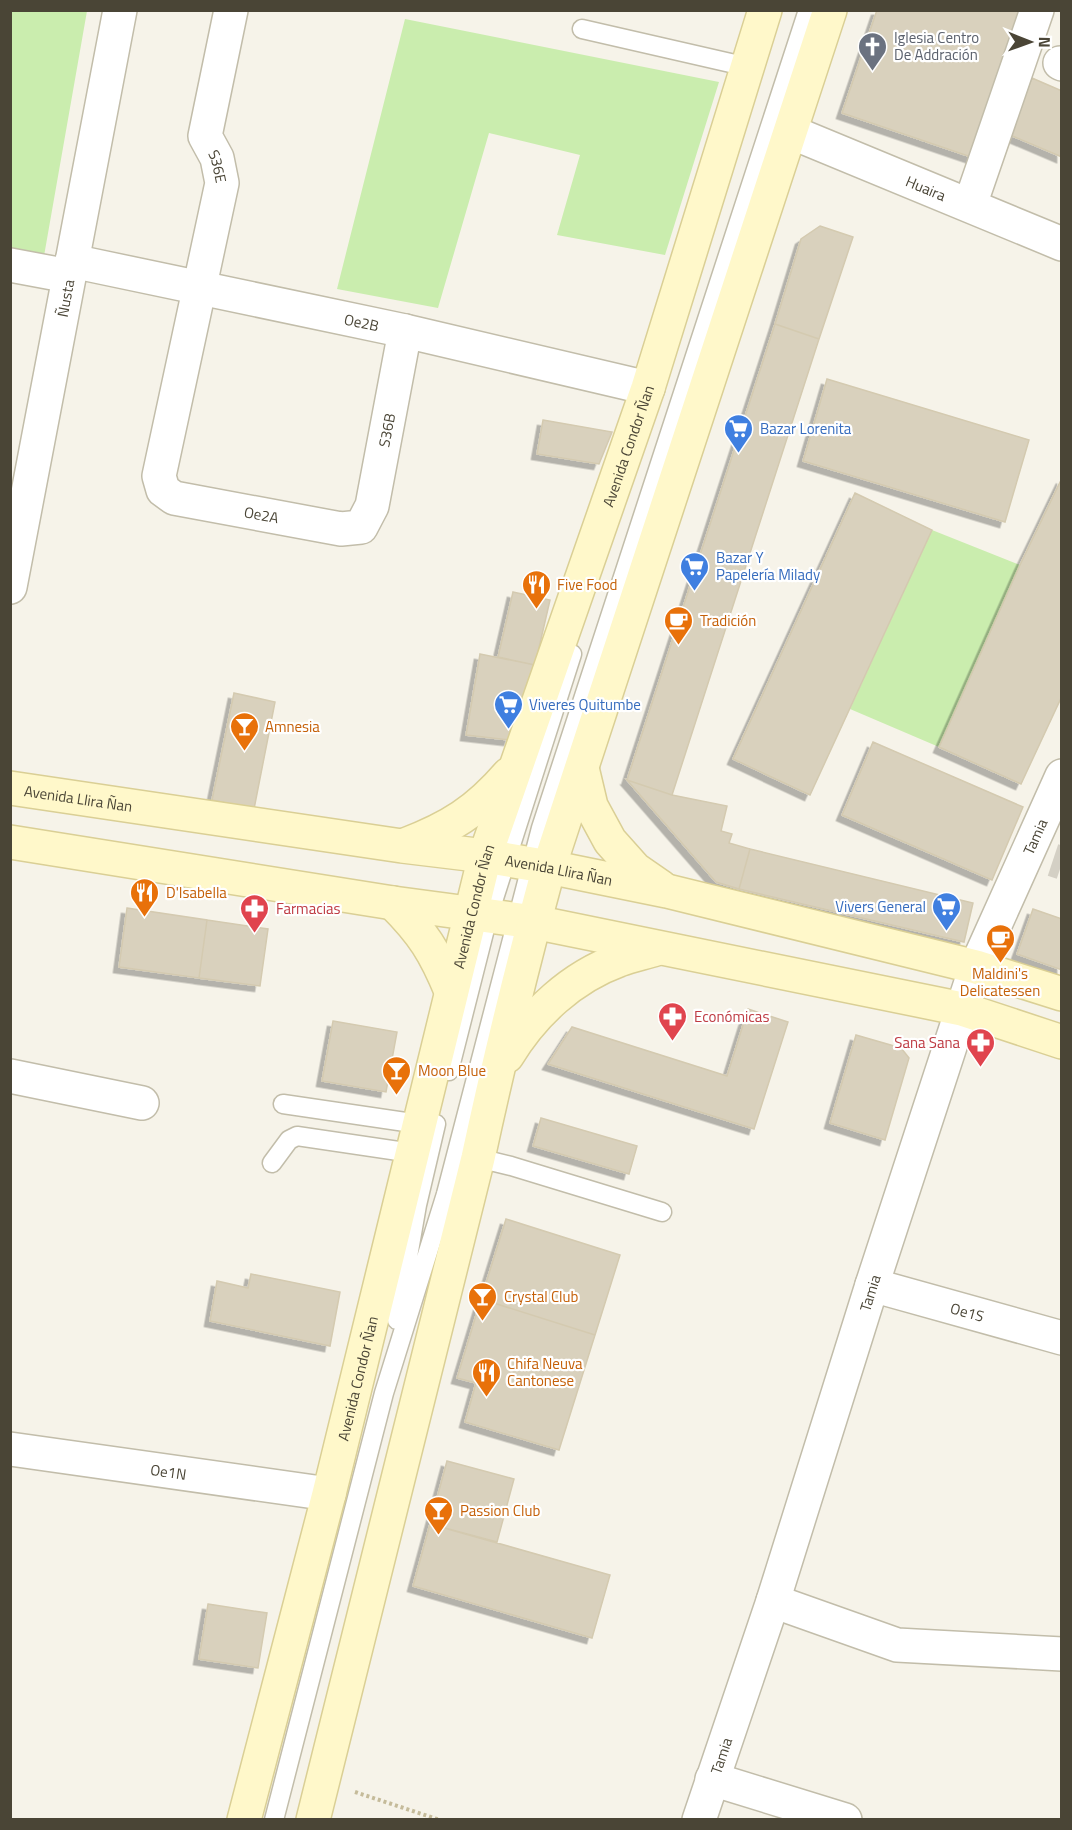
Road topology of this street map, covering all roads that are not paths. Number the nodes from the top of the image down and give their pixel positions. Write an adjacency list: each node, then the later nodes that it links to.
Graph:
1 (120, 10): 14 (street, Ñusta)
2 (231, 10): 15 (street, S36E)
3 (765, 10): 9 (main road, Avenida Condor Ñan)
4 (779, 10): 27 (lane)
5 (808, 10): 27 (lane)
6 (830, 10): 10 (main road, Avenida Condor Ñan)
7 (1037, 10): 11 (street)
8 (582, 29): 9 (lane)
9 (748, 67): 17 (main road, Avenida Condor Ñan)
10 (791, 132): 11 (street, Huaira); 22 (main road, Avenida Condor Ñan)
11 (970, 205): 12 (street, Huaira)
12 (1062, 244)
13 (10, 265): 14 (street, Oe2B)
14 (71, 269): 15 (street, Oe2B); 20 (street, Ñusta)
15 (199, 288): 16 (street, Oe2B); 18 (street, S36E)
16 (405, 331): 17 (street, Oe2B); 19 (street, S36B)
17 (648, 388): 21 (main road, Avenida Condor Ñan)
18 (163, 490): 19 (street, Oe2A)
19 (361, 527)
20 (10, 586)
21 (516, 765): 26 (main road); 27 (main road, Avenida Condor Ñan)
22 (582, 768): 27 (main road, Avenida Condor Ñan); 28 (main road)
23 (1062, 776): 32 (street, Tamia)
24 (10, 788): 26 (main road, Avenida Llira Ñan)
25 (10, 842): 29 (main road)
26 (402, 846): 27 (main road, Avenida Llira Ñan)
27 (518, 861): 28 (main road, Avenida Llira Ñan); 30 (main road, Avenida Condor Ñan); 30 (main road, Avenida Condor Ñan)
28 (667, 891): 32 (main road, Avenida Llira Ñan)
29 (393, 903): 30 (main road); 33 (main road)
30 (502, 919): 31 (main road); 33 (main road, Avenida Condor Ñan); 37 (main road, Avenida Condor Ñan); 47 (lane); 47 (lane)
31 (659, 948): 35 (main road); 37 (main road)
32 (976, 967): 34 (main road, Avenida Llira Ñan); 35 (street, Tamia)
33 (451, 991): 41 (main road, Avenida Condor Ñan)
34 (1062, 994)
35 (962, 1009): 36 (main road); 45 (street, Tamia)
36 (1062, 1042)
37 (497, 1072): 42 (main road, Avenida Condor Ñan)
38 (10, 1076): 39 (street)
39 (142, 1103)
40 (283, 1104): 41 (lane)
41 (415, 1138): 43 (lane); 49 (main road, Avenida Condor Ñan)
42 (478, 1158): 44 (lane); 55 (main road, Avenida Condor Ñan)
43 (272, 1163)
44 (662, 1212)
45 (872, 1285): 46 (street, Oe1S); 50 (street, Tamia)
46 (1062, 1338)
47 (384, 1393): 54 (lane)
48 (10, 1449): 49 (street, Oe1N)
49 (328, 1494): 53 (main road, Avenida Condor Ñan)
50 (773, 1601): 51 (street); 52 (street, Tamia)
51 (1062, 1654)
52 (712, 1779): 56 (street, Tamia); 57 (street)
53 (244, 1820)
54 (274, 1820)
55 (313, 1820)
56 (699, 1820)
57 (845, 1820)

